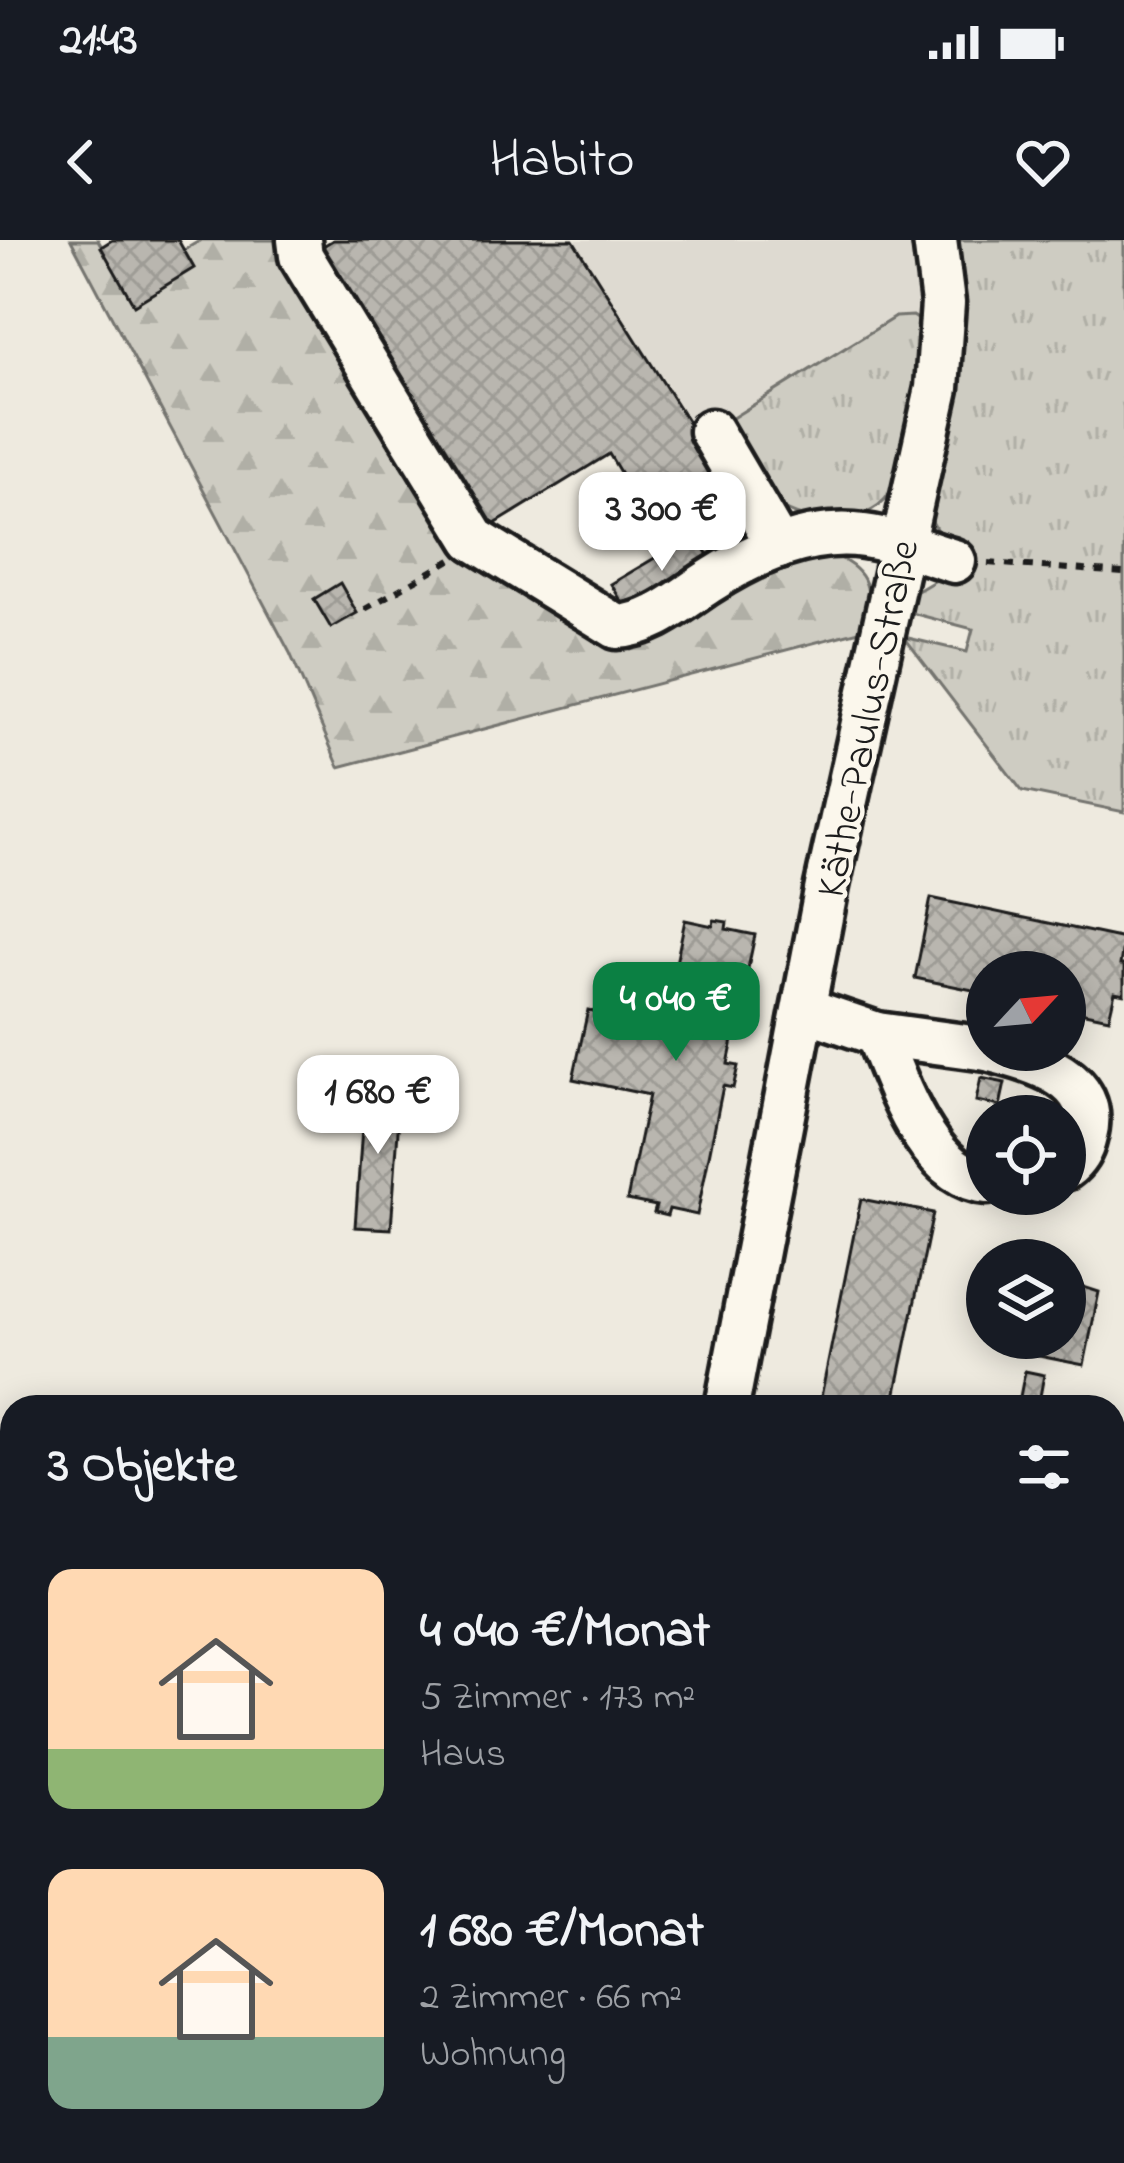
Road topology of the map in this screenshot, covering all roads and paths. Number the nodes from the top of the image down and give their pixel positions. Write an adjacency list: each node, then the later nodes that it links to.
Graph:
1 (299, 240): 4 (lane)
2 (935, 240): 5 (lane, Käthe-Paulus-Straße)
3 (711, 431): 6 (lane)
4 (480, 544): 6 (lane); 9 (path)
5 (902, 546): 6 (lane); 7 (lane); 10 (lane, Käthe-Paulus-Straße)
6 (779, 547)
7 (954, 561): 8 (path)
8 (1124, 573)
9 (365, 609)
10 (804, 1009): 11 (lane); 16 (lane, Käthe-Paulus-Straße)
11 (877, 1034): 12 (lane); 15 (lane)
12 (966, 1046)
13 (1054, 1071): 14 (lane)
14 (1080, 1095)
15 (966, 1177)
16 (729, 1395)

